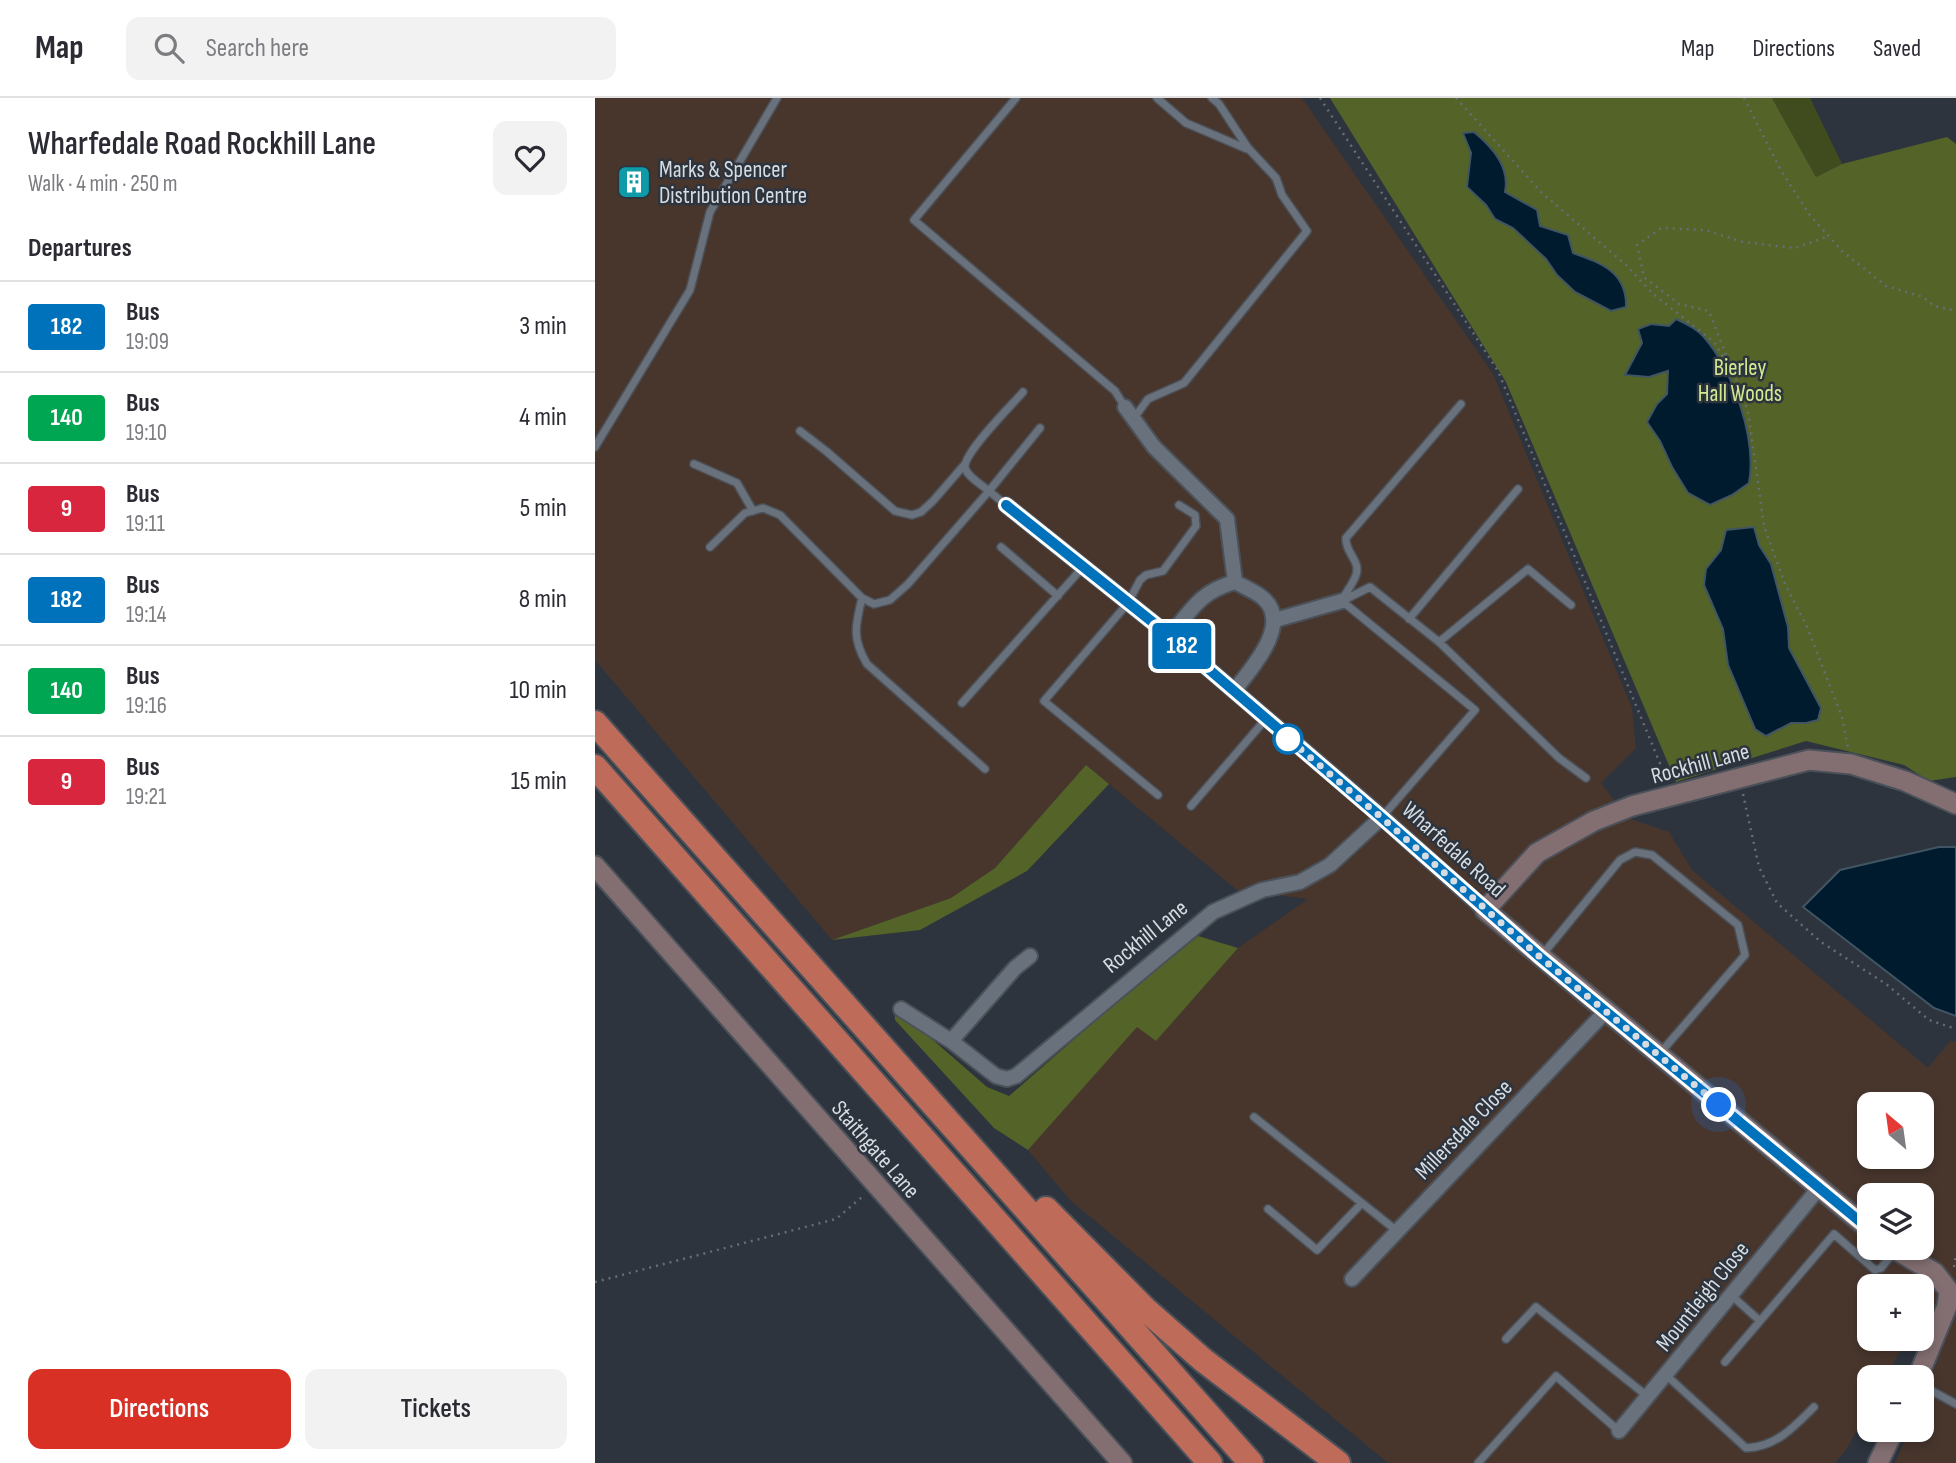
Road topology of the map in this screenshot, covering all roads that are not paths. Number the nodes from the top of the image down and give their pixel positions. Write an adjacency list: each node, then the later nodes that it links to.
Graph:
1 (777, 98): 11 (lane)
2 (1016, 98): 8 (lane)
3 (1157, 98): 5 (lane)
4 (1212, 98): 5 (lane)
5 (1250, 150): 8 (lane)
6 (1023, 392): 13 (lane)
7 (1461, 404): 25 (lane)
8 (1129, 413): 22 (street)
9 (1040, 428): 15 (lane)
10 (800, 431): 13 (lane)
11 (595, 446)
12 (694, 464): 18 (lane)
13 (965, 464): 15 (lane)
14 (1518, 489): 28 (lane)
15 (989, 491): 16 (lane); 24 (lane)
16 (1006, 505): 21 (street, Wharfedale Road)
17 (1179, 505): 26 (lane)
18 (753, 511): 19 (lane); 24 (lane)
19 (709, 547)
20 (1001, 547): 23 (lane)
21 (1083, 567): 23 (lane); 26 (street, Wharfedale Road)
22 (1235, 582): 29 (street); 30 (street)
23 (1058, 596): 33 (lane)
24 (862, 598): 37 (lane)
25 (1342, 601): 28 (lane); 29 (street); 42 (lane)
26 (1128, 603): 30 (street, Wharfedale Road); 39 (lane)
27 (1571, 605): 31 (lane)
28 (1409, 619): 31 (lane)
29 (1275, 620): 32 (street)
30 (1170, 636): 32 (street, Wharfedale Road)
31 (1439, 642): 38 (lane)
32 (1234, 691): 34 (street, Wharfedale Road)
33 (962, 703)
34 (1265, 720): 41 (lane); 42 (street, Wharfedale Road)
35 (595, 723): 52 (highway)
36 (595, 767): 77 (highway)
37 (985, 769)
38 (1586, 778)
39 (1158, 795)
40 (1956, 804): 44 (street, Rockhill Lane)
41 (1191, 806)
42 (1381, 817): 44 (street, Wharfedale Road); 49 (street, Rockhill Lane)
43 (595, 866): 76 (street, Staithgate Lane)
44 (1485, 910): 46 (street, Wharfedale Road)
45 (1030, 956): 49 (street)
46 (1540, 957): 48 (street, Wharfedale Road); 50 (lane)
47 (901, 1009): 49 (street, Rockhill Lane)
48 (1606, 1012): 50 (street, Wharfedale Road); 57 (street, Millersdale Close)
49 (951, 1041)
50 (1658, 1055): 53 (street, Wharfedale Road)
51 (1254, 1116): 54 (lane)
52 (972, 1149): 78 (highway); 79 (highway)
53 (1819, 1188): 56 (street, Wharfedale Road); 64 (street, Mountleigh Close)
54 (1362, 1203): 55 (lane); 57 (lane)
55 (1268, 1209)
56 (1857, 1219)
57 (1397, 1231): 62 (street, Millersdale Close)
58 (1857, 1254): 65 (lane)
59 (1864, 1260): 60 (lane)
60 (1886, 1260)
61 (1913, 1260): 63 (street)
62 (1352, 1279)
63 (1953, 1288): 68 (street)
64 (1731, 1295): 65 (lane); 69 (street, Mountleigh Close)
65 (1760, 1321): 67 (lane)
66 (1506, 1339): 71 (lane)
67 (1725, 1362)
68 (1923, 1365)
69 (1666, 1375): 71 (street, Mountleigh Close); 73 (lane)
70 (1934, 1392): 72 (lane)
71 (1648, 1396): 74 (street, Mountleigh Close)
72 (1956, 1404)
73 (1814, 1407)
74 (1619, 1431): 80 (lane)
75 (1888, 1442): 81 (street)
76 (1122, 1463)
77 (1210, 1463)
78 (1251, 1463)
79 (1338, 1463)
80 (1478, 1463)
81 (1878, 1463)

